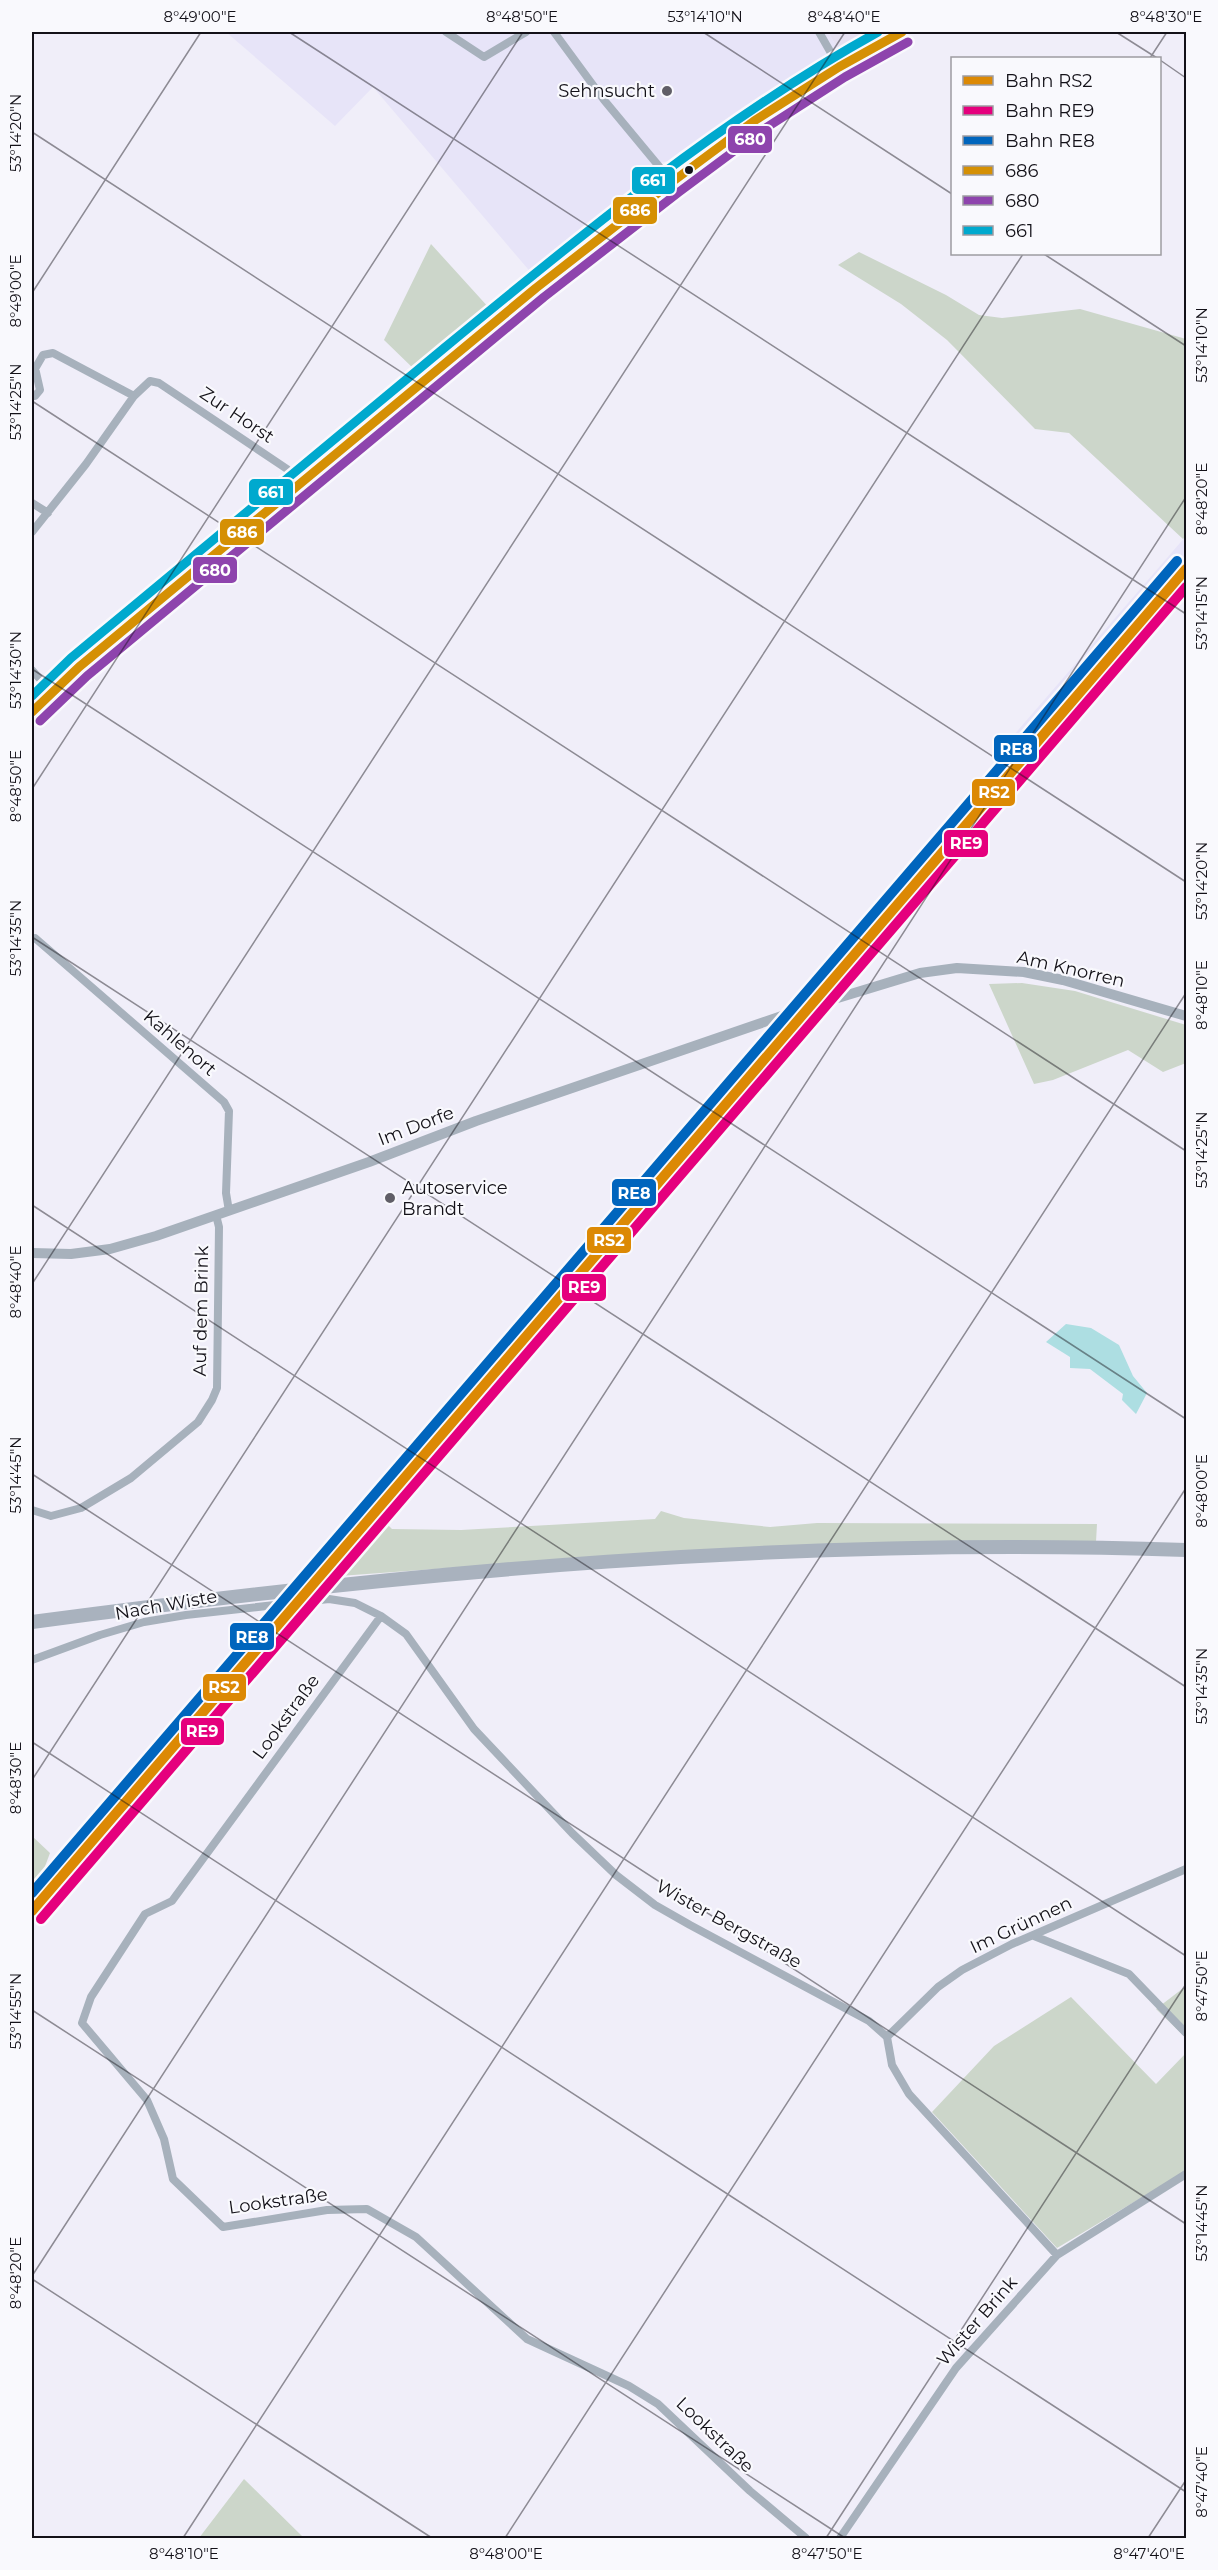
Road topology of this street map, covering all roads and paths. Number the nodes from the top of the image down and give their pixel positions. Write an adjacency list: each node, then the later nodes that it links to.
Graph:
1 (446, 32): 2 (street)
2 (525, 32)
3 (554, 32): 7 (street)
4 (819, 32): 6 (street)
5 (902, 32): 6 (street)
6 (839, 67): 7 (street)
7 (672, 182): 11 (street)
8 (33, 371): 9 (street); 10 (street)
9 (32, 396)
10 (134, 396): 11 (street, Zur Horst); 13 (street)
11 (300, 485): 16 (street)
12 (32, 503): 13 (street)
13 (48, 513): 14 (street)
14 (32, 532)
15 (32, 670): 16 (street)
16 (51, 692): 17 (street)
17 (32, 712)
18 (32, 939): 21 (street, Kahlenort)
19 (808, 1007): 20 (street, Am Knorren); 21 (street, Im Dorfe)
20 (1186, 1016)
21 (229, 1210): 22 (street, Im Dorfe)
22 (216, 1215): 23 (street, Im Dorfe); 24 (street, Auf dem Brink)
23 (32, 1253)
24 (32, 1510)
25 (1186, 1550): 28 (main road)
26 (307, 1602): 27 (street, Wister Bergstraße); 29 (street, Nach Wiste)
27 (381, 1616): 33 (street, Wister Bergstraße); 36 (street, Lookstraße)
28 (32, 1622)
29 (32, 1660)
30 (1186, 1869): 31 (street, Im Grünnen)
31 (1034, 1936): 32 (street); 33 (street, Im Grünnen)
32 (1186, 2033)
33 (887, 2037): 35 (street)
34 (1186, 2174): 35 (street, Wister Brink)
35 (1057, 2255): 37 (street, Wister Brink)
36 (806, 2538)
37 (840, 2538)

